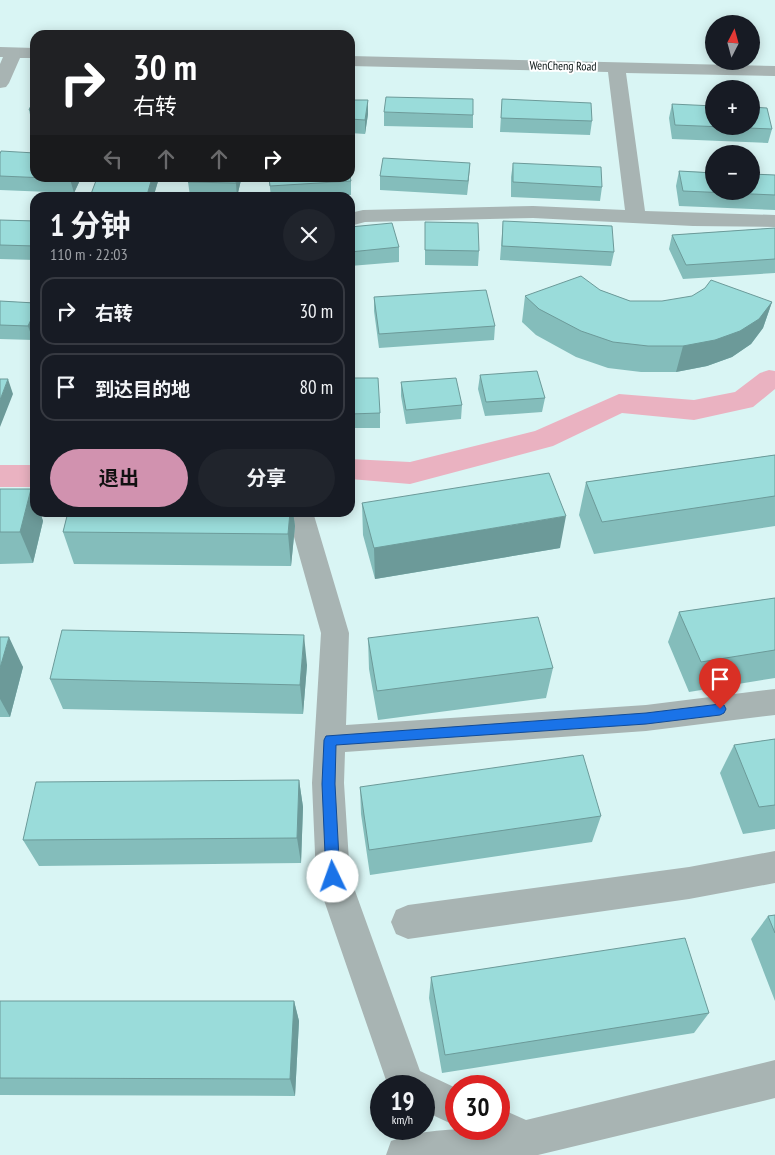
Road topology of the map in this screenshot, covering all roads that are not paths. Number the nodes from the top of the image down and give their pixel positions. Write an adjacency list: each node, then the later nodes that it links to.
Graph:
1 (7, 52): 2 (street); 6 (street)
2 (30, 53)
3 (355, 61): 4 (street, WenCheng Road)
4 (616, 67): 5 (street, WenCheng Road); 7 (street)
5 (775, 71)
6 (0, 83)
7 (636, 217): 8 (street); 9 (street)
8 (355, 218)
9 (775, 220)
10 (301, 517): 12 (street)
11 (775, 702): 12 (street)
12 (330, 740): 15 (street)
13 (775, 867): 14 (street)
14 (408, 922)
15 (403, 1075)
16 (775, 1079): 17 (street)
17 (512, 1133): 18 (street)
18 (405, 1155)

